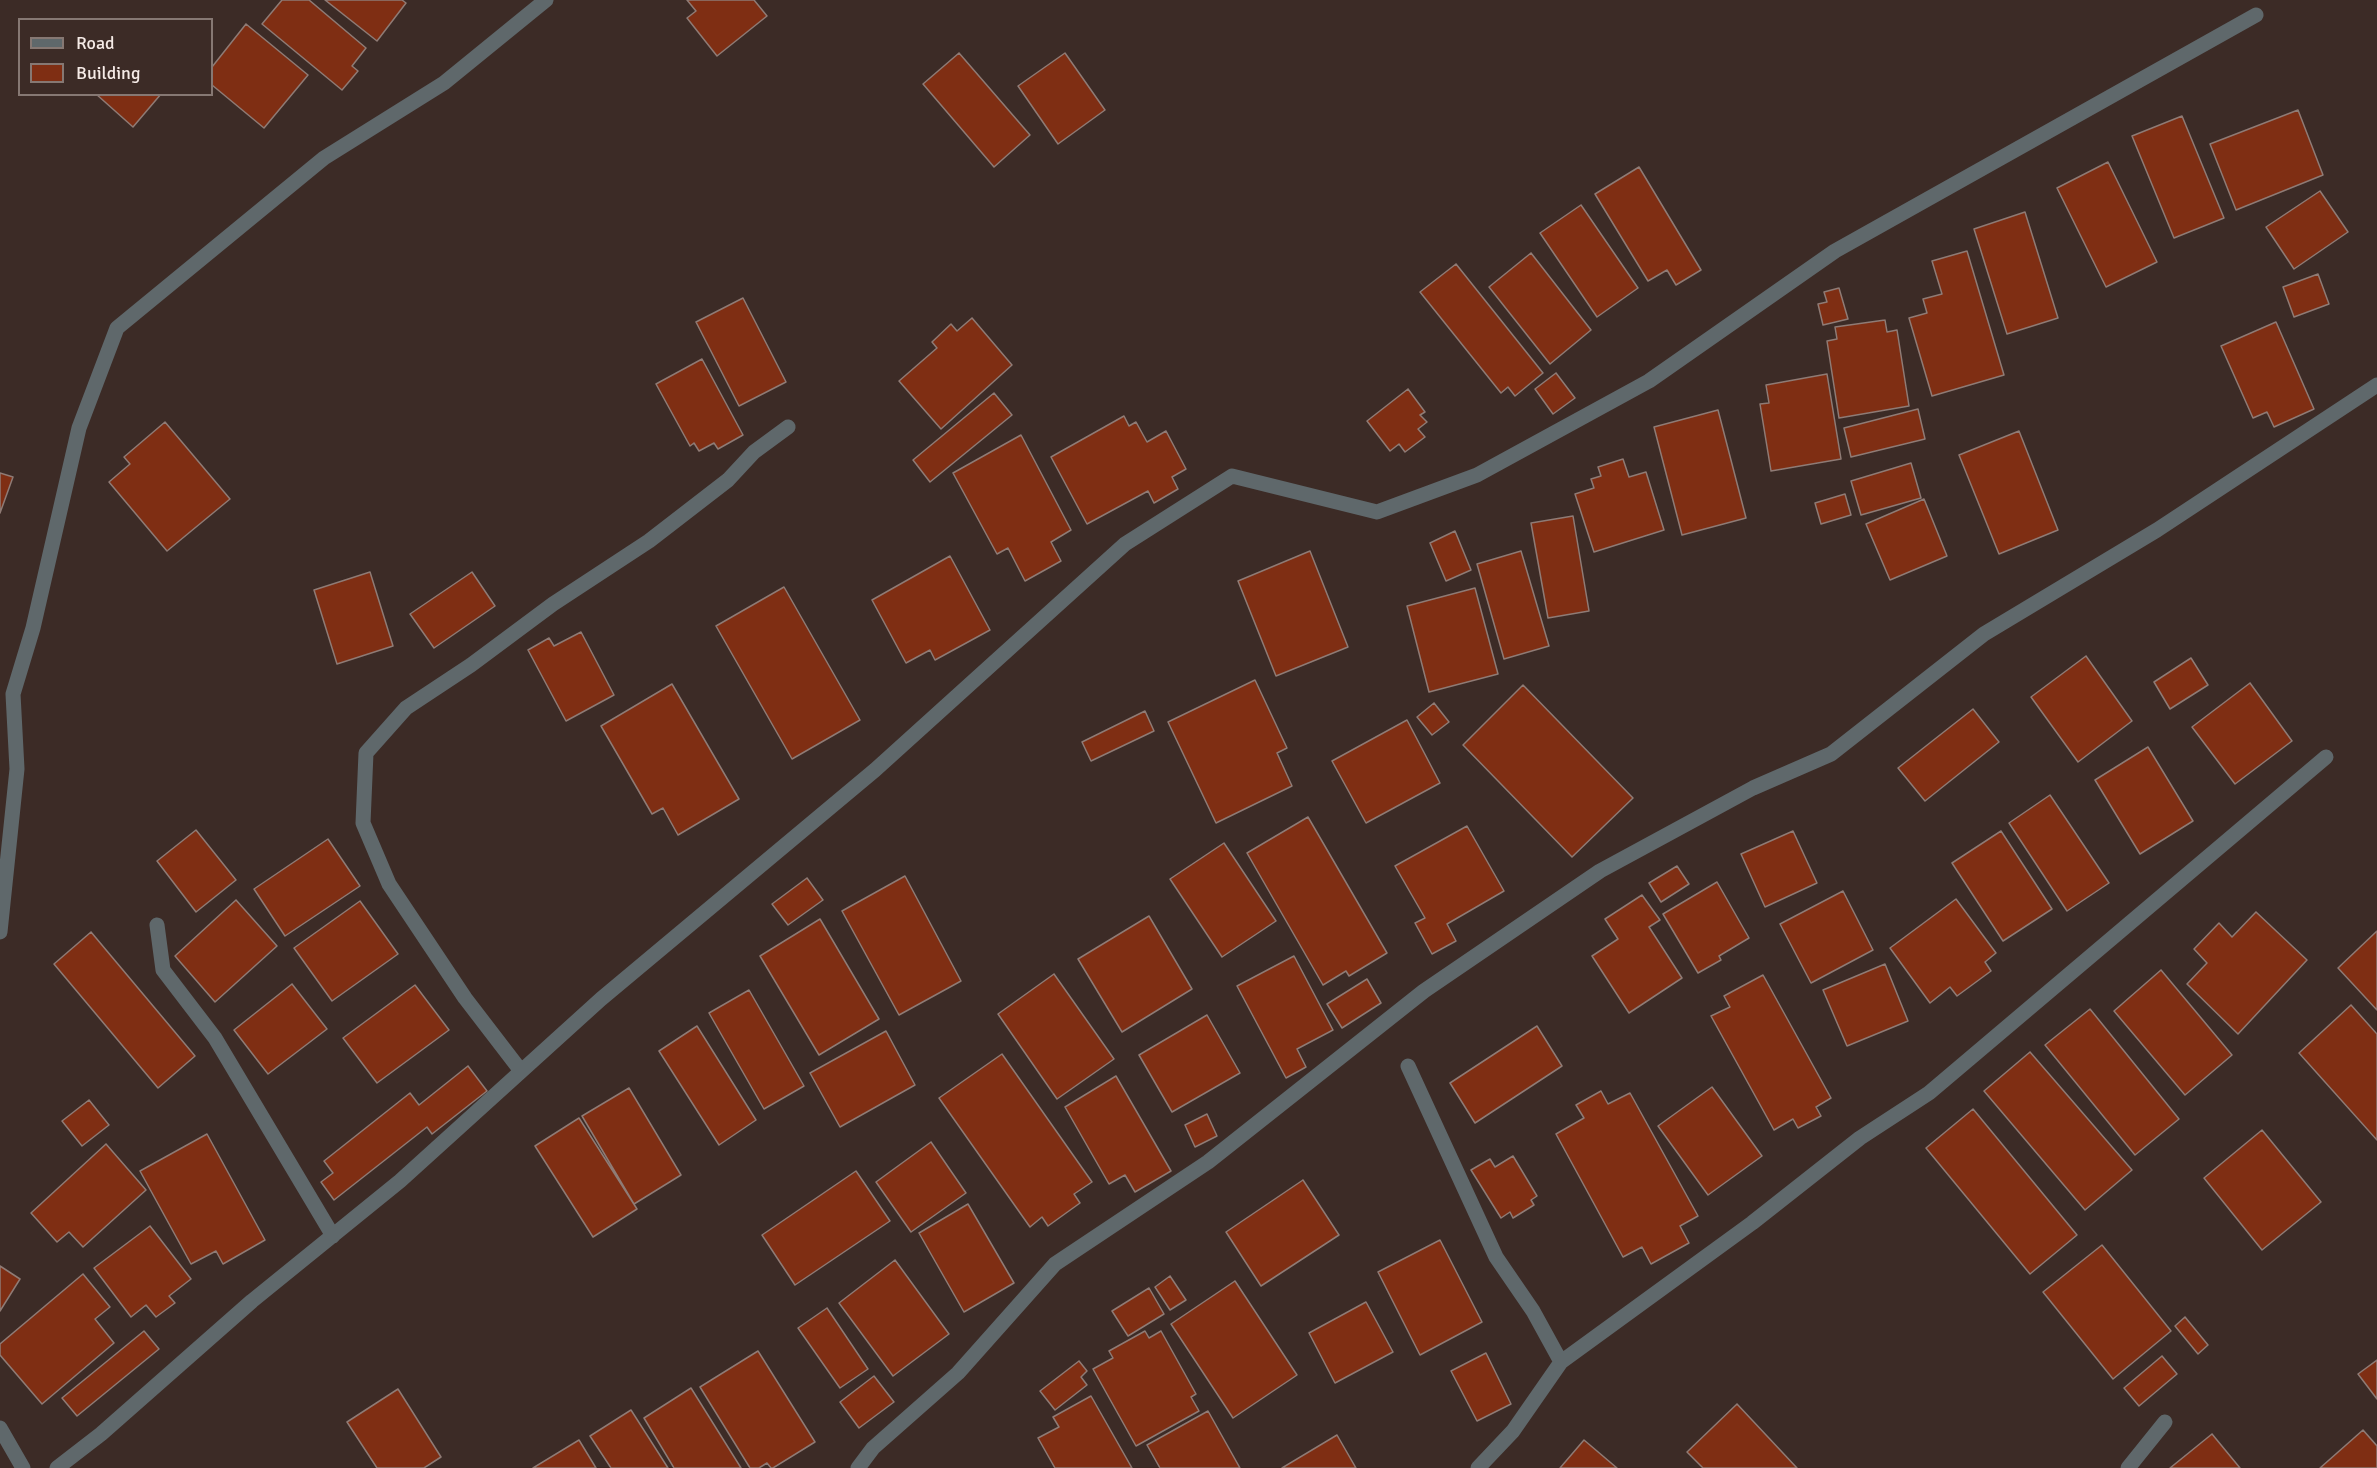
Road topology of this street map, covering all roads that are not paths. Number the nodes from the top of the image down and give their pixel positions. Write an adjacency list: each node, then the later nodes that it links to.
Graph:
1 (546, 0): 7 (street)
2 (2256, 15): 9 (street)
3 (2377, 385): 16 (street)
4 (788, 427): 9 (street)
5 (2326, 757): 11 (street)
6 (157, 925): 10 (street)
7 (0, 932)
8 (1408, 1066): 11 (street)
9 (521, 1071): 10 (street)
10 (333, 1236): 15 (street)
11 (1561, 1362): 17 (street)
12 (2165, 1422): 18 (street)
13 (0, 1428): 14 (street)
14 (24, 1468)
15 (57, 1468)
16 (858, 1468)
17 (1478, 1468)
18 (2128, 1468)

